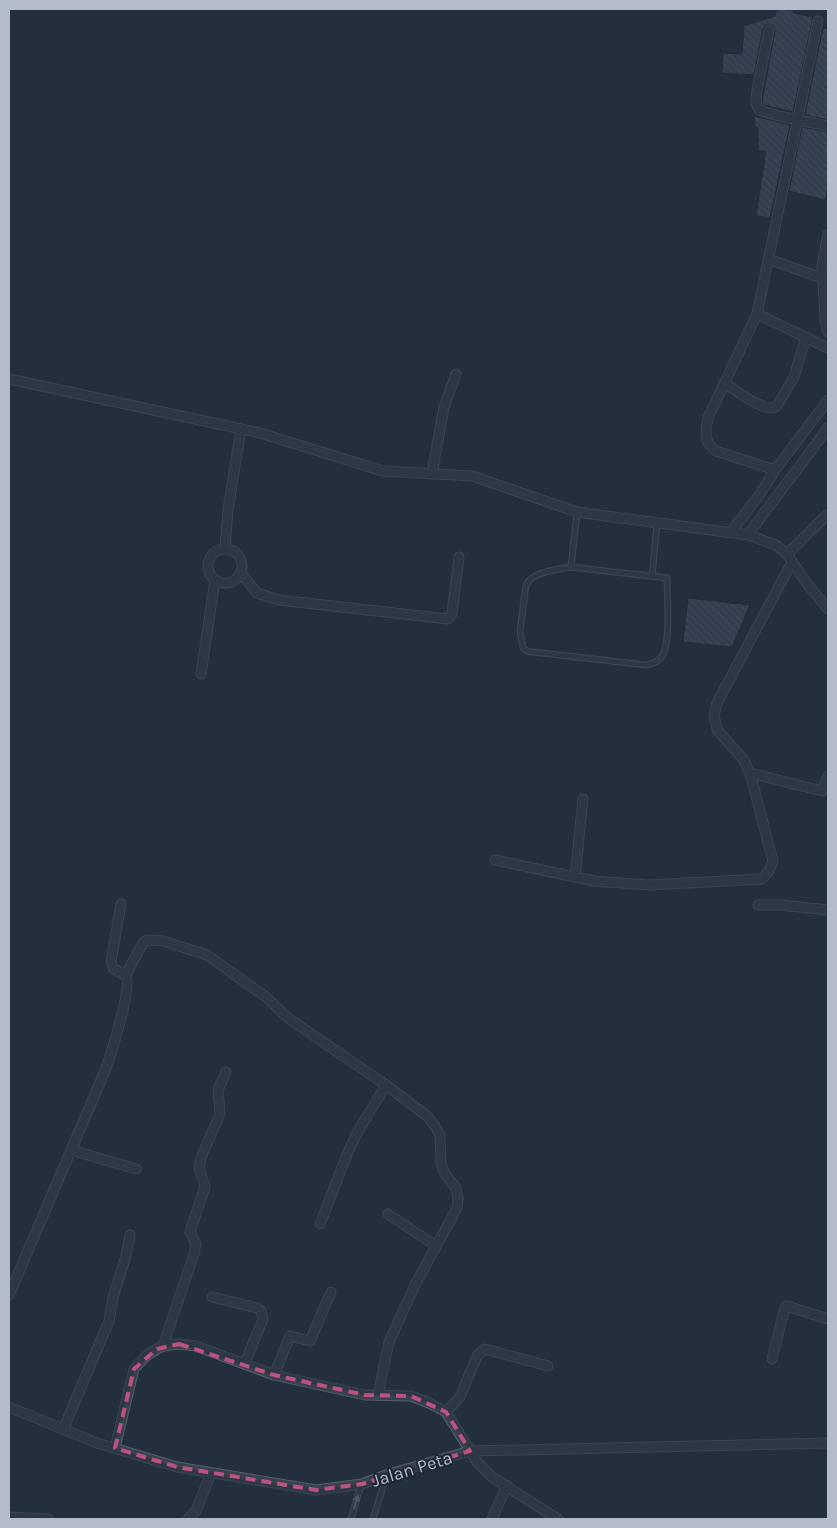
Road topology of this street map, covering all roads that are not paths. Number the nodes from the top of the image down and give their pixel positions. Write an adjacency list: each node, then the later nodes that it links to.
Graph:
1 (818, 21): 3 (street)
2 (769, 30): 3 (street)
3 (797, 120): 4 (street); 6 (street)
4 (828, 126)
5 (828, 234): 7 (street)
6 (768, 259): 7 (street); 8 (street)
7 (825, 281): 9 (street)
8 (757, 314): 10 (street); 14 (street)
9 (828, 332)
10 (806, 337): 11 (street); 14 (street)
11 (828, 348)
12 (456, 374): 23 (street)
13 (9, 379): 18 (street)
14 (724, 383): 22 (street)
15 (828, 400): 16 (street)
16 (809, 425): 19 (street); 20 (street)
17 (828, 426): 19 (street)
18 (241, 429): 23 (street); 29 (street)
19 (823, 435): 21 (street)
20 (790, 450): 21 (street); 22 (street)
21 (805, 461): 28 (street)
22 (775, 470): 27 (street)
23 (432, 474): 24 (street)
24 (577, 512): 26 (street); 33 (lane)
25 (828, 514): 30 (street)
26 (657, 523): 27 (street); 35 (lane)
27 (730, 533): 28 (street)
28 (748, 536): 30 (street)
29 (225, 548): 34 (street); 36 (street)
30 (788, 554): 32 (street)
31 (459, 557): 34 (street)
32 (792, 562): 37 (street); 39 (street)
33 (571, 568): 35 (lane); 35 (lane)
34 (240, 573): 36 (street)
35 (652, 576)
36 (214, 580): 38 (street)
37 (828, 609)
38 (200, 674)
39 (750, 773): 41 (street); 44 (street)
40 (828, 776): 41 (street)
41 (825, 794)
42 (583, 800): 44 (street)
43 (495, 860): 44 (street)
44 (575, 877)
45 (122, 904): 48 (street)
46 (758, 905): 47 (street)
47 (828, 910)
48 (125, 976): 50 (street); 51 (street)
49 (226, 1072): 61 (street)
50 (386, 1085): 54 (street); 56 (street)
51 (71, 1150): 52 (street); 58 (street)
52 (136, 1169)
53 (388, 1214): 56 (street)
54 (320, 1224)
55 (130, 1234): 69 (street)
56 (436, 1246): 66 (street)
57 (331, 1292): 65 (street)
58 (9, 1295)
59 (212, 1297): 63 (street)
60 (828, 1319): 62 (street)
61 (163, 1346): 63 (street); 71 (street)
62 (772, 1359)
63 (245, 1363): 65 (street)
64 (548, 1366): 68 (street)
65 (274, 1375): 66 (street)
66 (378, 1396): 68 (street)
67 (9, 1407): 69 (street, Jalan Peta)
68 (446, 1412): 72 (street)
69 (63, 1430): 71 (street, Jalan Peta)
70 (828, 1443): 72 (street, Jalan Peta)
71 (115, 1448): 73 (street, Jalan Peta)
72 (470, 1451): 74 (street, Jalan Peta); 76 (street)
73 (211, 1473): 75 (street, Jalan Peta); 79 (street)
74 (386, 1475): 75 (street, Jalan Peta); 81 (lane)
75 (362, 1484): 80 (lane, one-way to 75)
76 (507, 1486): 82 (street); 83 (street)
77 (9, 1517): 78 (street)
78 (48, 1519)
79 (188, 1519)
80 (351, 1519)
81 (373, 1519)
82 (492, 1519)
83 (558, 1519)

